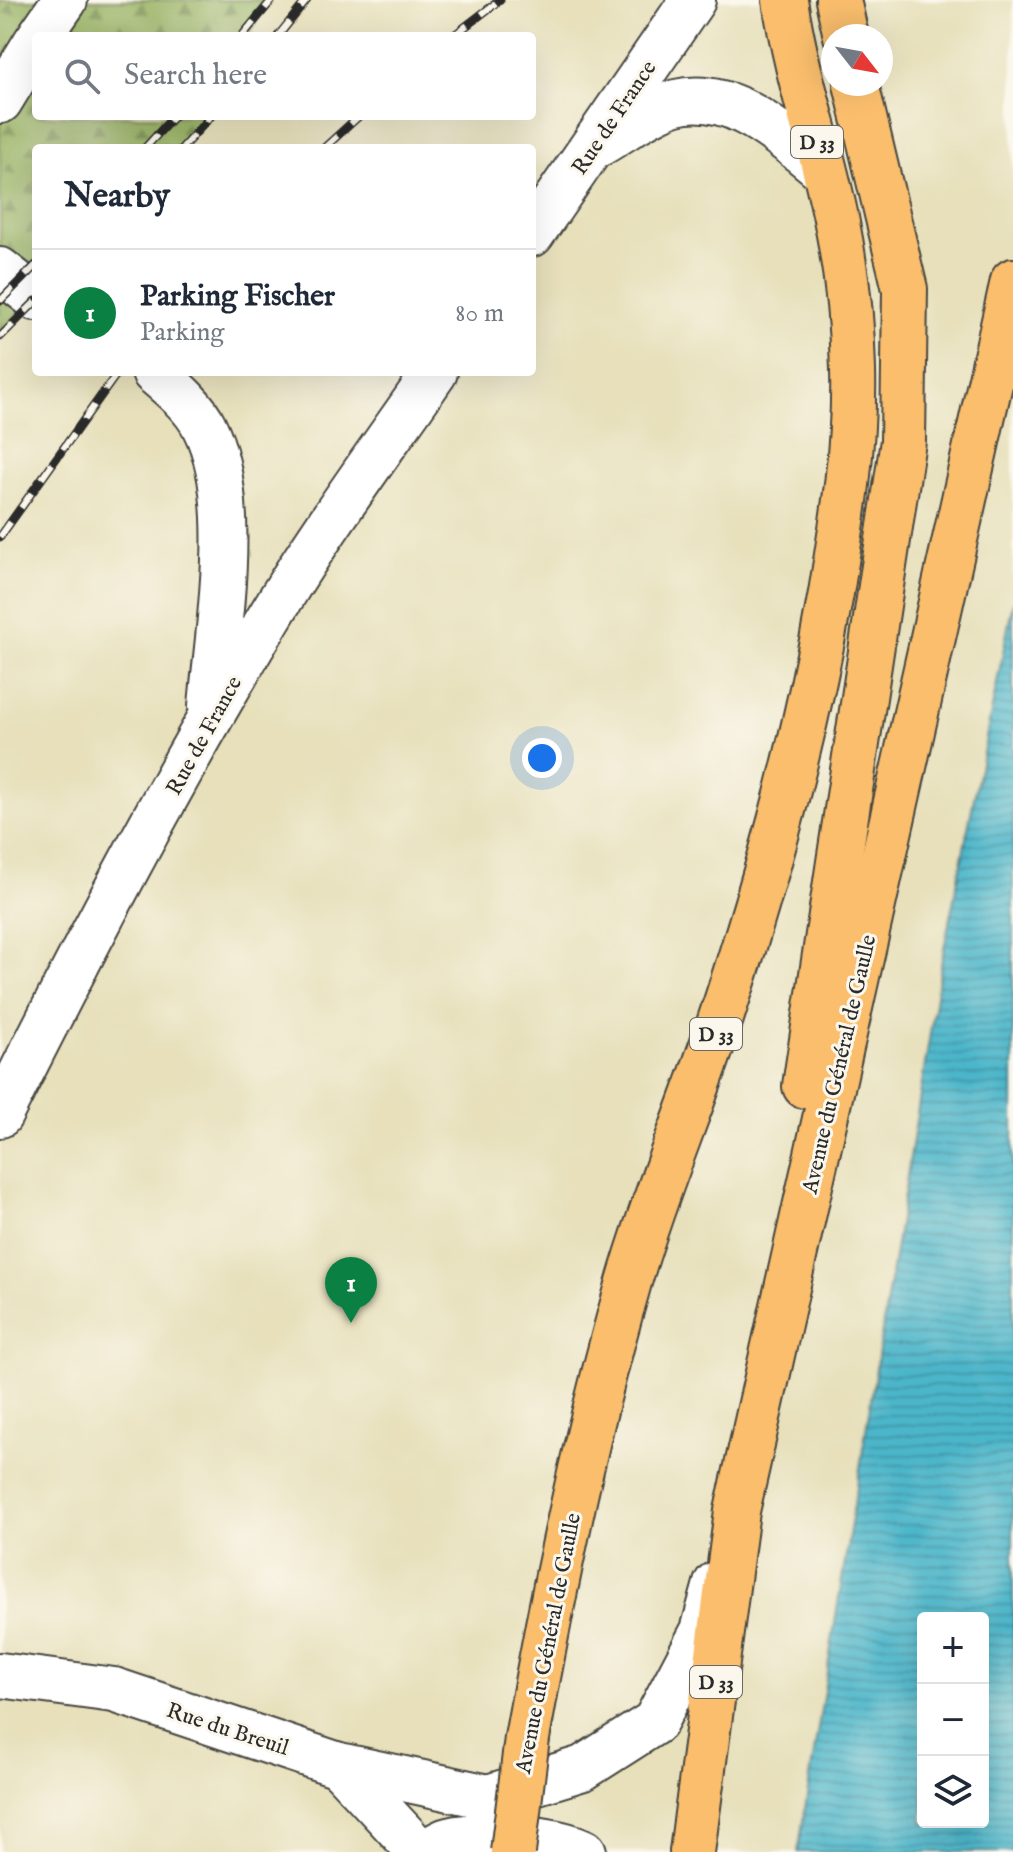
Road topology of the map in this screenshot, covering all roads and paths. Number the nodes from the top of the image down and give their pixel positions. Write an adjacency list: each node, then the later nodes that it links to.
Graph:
1 (65, 0): 6 (street)
2 (693, 0): 10 (street, Rue de France)
3 (785, 0): 11 (main road, D 33)
4 (838, 0): 5 (main road)
5 (843, 24)
6 (43, 32)
7 (32, 49): 9 (street)
8 (859, 96): 20 (main road)
9 (0, 101)
10 (593, 147): 11 (street); 12 (street, Rue de France)
11 (824, 170): 24 (main road, Avenue du Général de Gaulle / D 33, bridge)
12 (536, 228)
13 (0, 270): 15 (street)
14 (1013, 281): 20 (main road, Avenue du Général de Gaulle / D 33)
15 (32, 295)
16 (158, 376): 18 (street)
17 (432, 376): 18 (street, Rue de France)
18 (210, 718): 19 (street, Rue de France)
19 (0, 1115)
20 (737, 1511): 22 (street); 26 (main road, Avenue du Général de Gaulle / D 33)
21 (0, 1675): 22 (street, Rue du Breuil)
22 (339, 1765): 23 (street, Rue du Breuil)
23 (423, 1852): 25 (street)
24 (513, 1852)
25 (584, 1852)
26 (692, 1852)

